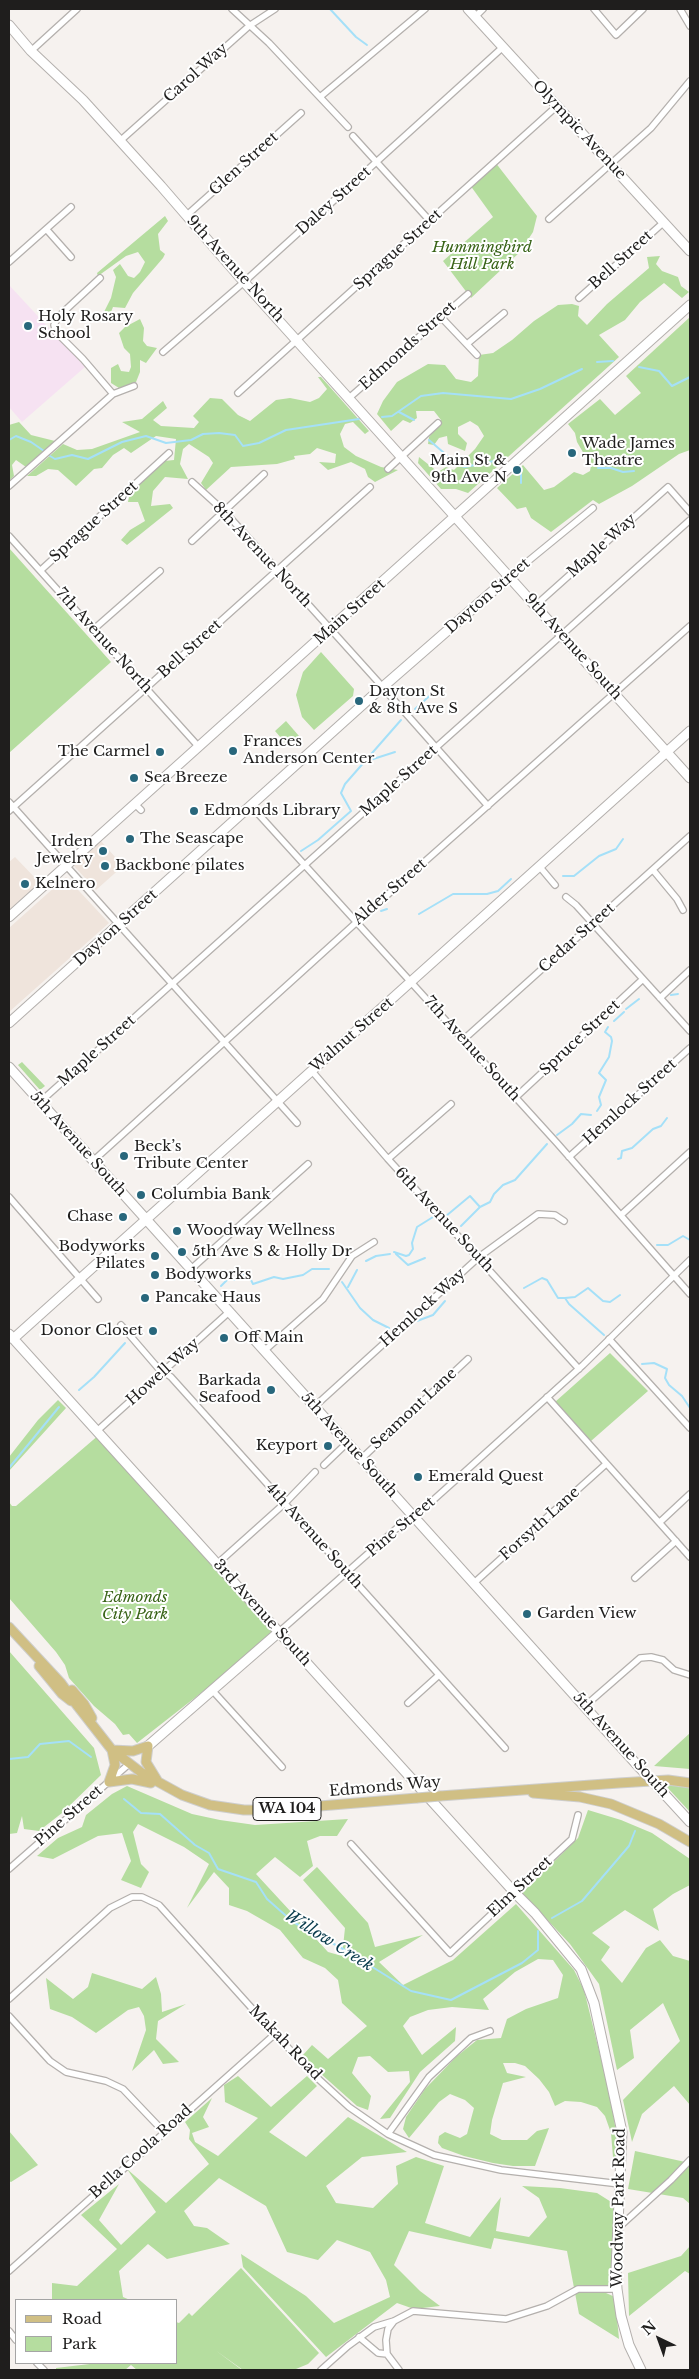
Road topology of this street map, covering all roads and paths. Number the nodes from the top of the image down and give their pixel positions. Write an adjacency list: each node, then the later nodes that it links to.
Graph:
1 (77, 9): 15 (street)
2 (232, 9): 12 (street)
3 (274, 9): 12 (street, Carol Way)
4 (425, 9): 17 (street)
5 (468, 9): 10 (street, Olympic Avenue)
6 (483, 9): 10 (street)
7 (594, 9): 8 (street)
8 (643, 9)
9 (680, 9): 13 (street)
10 (474, 17): 14 (street, Olympic Avenue)
11 (9, 26): 15 (street, 9th Avenue North)
12 (249, 26): 17 (street); 22 (street, Carol Way)
13 (690, 26)
14 (503, 47): 18 (street, Olympic Avenue); 23 (street, Daley Street)
15 (31, 51): 22 (street, 9th Avenue North)
16 (690, 81): 24 (street)
17 (320, 97): 20 (street)
18 (557, 106): 24 (street, Olympic Avenue); 28 (street, Sprague Street)
19 (301, 113): 26 (street, Glen Street)
20 (348, 127)
21 (353, 136): 23 (street)
22 (120, 141): 26 (street, 9th Avenue North)
23 (377, 162): 28 (street); 35 (street, Daley Street)
24 (611, 165): 27 (street); 29 (street, Olympic Avenue)
25 (71, 207): 30 (street)
26 (187, 215): 35 (street, 9th Avenue North)
27 (549, 219)
28 (430, 221): 41 (street, Sprague Street)
29 (664, 222): 31 (street, Olympic Avenue); 37 (street, Bell Street)
30 (47, 230): 32 (street); 33 (street)
31 (690, 252)
32 (71, 257)
33 (9, 262)
34 (100, 278): 47 (street)
35 (244, 282): 41 (street, 9th Avenue North); 43 (street, Daley Street)
36 (468, 294): 40 (street, Edmonds Street)
37 (579, 298)
38 (690, 305): 60 (street, Main Street)
39 (504, 313): 42 (street)
40 (440, 316): 42 (street); 48 (street, Edmonds Street)
41 (298, 340): 46 (street, Sprague Street); 48 (street, 9th Avenue North)
42 (467, 344): 44 (street)
43 (164, 352)
44 (477, 355)
45 (134, 386): 47 (street)
46 (238, 393)
47 (113, 394): 55 (street)
48 (349, 398): 51 (street, 9th Avenue North)
49 (438, 423): 51 (street)
50 (169, 453): 64 (street, Sprague Street)
51 (401, 457): 52 (street); 60 (street, 9th Avenue North)
52 (388, 469)
53 (264, 474): 58 (street)
54 (192, 482): 58 (street, 8th Avenue North)
55 (9, 486)
56 (370, 487): 65 (street, Bell Street)
57 (593, 508): 67 (street, Dayton Street)
58 (225, 512): 63 (street); 65 (street, 8th Avenue North)
59 (690, 512): 68 (street, Maple Way)
60 (456, 517): 67 (street, 9th Avenue South); 71 (street, Main Street)
61 (690, 520): 72 (street, Maple Street)
62 (9, 536): 64 (street, 7th Avenue North)
63 (192, 541)
64 (41, 570): 70 (street, 7th Avenue North)
65 (277, 570): 71 (street, 8th Avenue North); 74 (street, Bell Street)
66 (160, 571): 70 (street)
67 (510, 576): 68 (street, 9th Avenue South); 73 (street, Dayton Street)
68 (536, 605): 72 (street, 9th Avenue South)
69 (690, 626): 75 (street, Alder Street)
70 (94, 629): 74 (street, 7th Avenue North)
71 (330, 629): 73 (street, 8th Avenue North); 77 (street, Main Street)
72 (562, 635): 75 (street, 9th Avenue South); 78 (street, Maple Street)
73 (382, 687): 78 (street, 8th Avenue North); 83 (street, Dayton Street)
74 (147, 689): 77 (street, 7th Avenue North); 84 (street, Bell Street)
75 (615, 694): 79 (street, 9th Avenue South); 82 (street, Alder Street)
76 (690, 731): 79 (street, Walnut Street)
77 (198, 746): 87 (street, Main Street)
78 (436, 748): 82 (street, 8th Avenue North); 86 (street, Maple Street)
79 (667, 752): 80 (street, 9th Avenue South); 88 (street, Walnut Street)
80 (690, 778)
81 (9, 802): 84 (street)
82 (488, 806): 94 (street, Alder Street)
83 (252, 807): 86 (street, 7th Avenue South); 96 (street, Dayton Street)
84 (11, 809): 87 (street)
85 (690, 836): 89 (street, Cedar Street)
86 (304, 865): 94 (street, 7th Avenue South); 100 (street, Maple Street)
87 (66, 866): 93 (street, Main Street); 96 (street)
88 (539, 866): 90 (street); 99 (street, Walnut Street)
89 (653, 870): 92 (street); 95 (street, Cedar Street)
90 (555, 885)
91 (566, 897): 95 (street)
92 (683, 910)
93 (9, 917)
94 (357, 922): 99 (street, 7th Avenue South); 105 (street, Alder Street)
95 (593, 924): 98 (street); 104 (street, Cedar Street)
96 (120, 925): 100 (street); 102 (street, Dayton Street)
97 (690, 970): 101 (street)
98 (644, 979): 101 (street); 109 (street, Spruce Street)
99 (411, 983): 104 (street, 7th Avenue South); 108 (street, Walnut Street)
100 (172, 984): 105 (street); 110 (street, Maple Street)
101 (660, 998): 103 (street)
102 (9, 1023)
103 (690, 1031)
104 (463, 1040): 109 (street, 7th Avenue South)
105 (226, 1042): 111 (street); 117 (street, Alder Street)
106 (690, 1048): 115 (street, Hemlock Street)
107 (9, 1067): 110 (street, 5th Avenue South)
108 (311, 1070): 111 (street, Walnut Street); 116 (street, 6th Avenue South)
109 (516, 1097): 115 (street, 7th Avenue South)
110 (40, 1102): 117 (street, 5th Avenue South)
111 (278, 1102): 113 (street); 121 (street, Walnut Street)
112 (451, 1104): 116 (street)
113 (297, 1123)
114 (690, 1152): 120 (street)
115 (569, 1157): 120 (street, 7th Avenue South)
116 (388, 1159): 124 (street, 6th Avenue South)
117 (93, 1161): 121 (street, 5th Avenue South)
118 (308, 1164): 126 (street)
119 (9, 1196): 128 (street)
120 (621, 1215): 127 (street, 7th Avenue South)
121 (145, 1220): 126 (street, 5th Avenue South); 128 (street, Walnut Street)
122 (564, 1221): 124 (street, Hemlock Way)
123 (374, 1242): 135 (street)
124 (479, 1257): 137 (street, 6th Avenue South); 140 (street, Hemlock Way)
125 (690, 1260): 127 (street, Pine Street)
126 (190, 1270): 131 (street, 5th Avenue South)
127 (674, 1276): 129 (street, 7th Avenue South); 134 (street, Pine Street)
128 (80, 1278): 130 (street); 133 (street, Walnut Street)
129 (690, 1294)
130 (98, 1299)
131 (229, 1312): 135 (street, 5th Avenue South); 138 (street, Howell Way)
132 (120, 1325): 138 (street, 4th Avenue South)
133 (11, 1336): 142 (street, 3rd Avenue South)
134 (609, 1339): 137 (street, Pine Street); 141 (street)
135 (264, 1351): 140 (street, 5th Avenue South)
136 (468, 1359): 144 (street, Seamont Lane)
137 (579, 1368): 139 (street, Pine Street)
138 (164, 1372): 142 (street, Howell Way); 149 (street, 4th Avenue South)
139 (548, 1397): 145 (street); 150 (street, Pine Street)
140 (314, 1407): 143 (street, 5th Avenue South)
141 (690, 1428)
142 (97, 1431): 154 (street, 3rd Avenue South)
143 (347, 1444): 144 (street, 5th Avenue South); 146 (street)
144 (361, 1459): 150 (street, 5th Avenue South)
145 (606, 1464): 151 (street); 157 (street, Forsyth Lane)
146 (324, 1465)
147 (315, 1472): 149 (street)
148 (690, 1494): 151 (street)
149 (285, 1503): 154 (street); 155 (street, 4th Avenue South)
150 (413, 1516): 155 (street, Pine Street); 157 (street, 5th Avenue South)
151 (660, 1522): 152 (street)
152 (676, 1541): 153 (street); 156 (street)
153 (690, 1557)
154 (217, 1564): 160 (street, 3rd Avenue South)
155 (347, 1573): 160 (street, Pine Street); 162 (street, 4th Avenue South)
156 (635, 1578)
157 (474, 1583): 165 (street, 5th Avenue South)
158 (9, 1619): 166 (main road, WA 104)
159 (9, 1627): 166 (main road, Edmonds Way / WA 104)
160 (279, 1632): 163 (street, Pine Street); 181 (street, 3rd Avenue South)
161 (690, 1674): 165 (street)
162 (440, 1675): 164 (street); 168 (street, 4th Avenue South)
163 (212, 1690): 167 (street, Pine Street); 171 (street)
164 (408, 1703)
165 (585, 1706): 177 (street, 5th Avenue South, bridge)
166 (103, 1738): 169 (main road, Edmonds Way / WA 104)
167 (148, 1746): 169 (main road); 174 (main road)
168 (505, 1748)
169 (112, 1750): 170 (main road, Edmonds Way / WA 104); 172 (main road)
170 (129, 1764): 172 (street, Pine Street); 174 (main road, Edmonds Way / WA 104)
171 (282, 1766)
172 (109, 1782): 174 (main road); 180 (street, Pine Street)
173 (690, 1783): 175 (main road, Edmonds Way / WA 104)
174 (161, 1786): 175 (main road, Edmonds Way / WA 104, bridge)
175 (495, 1792): 178 (main road, Edmonds Way / WA 104)
176 (578, 1814): 181 (street, Elm Street)
177 (690, 1822)
178 (690, 1842)
179 (351, 1844): 181 (street, Elm Street)
180 (9, 1869)
181 (515, 1893): 189 (street, Woodway Park Road)
182 (9, 1999): 185 (street, Makah Road)
183 (9, 2016): 186 (street)
184 (490, 2031): 187 (street)
185 (274, 2034): 186 (street, Bella Coola Road); 187 (street, Makah Road)
186 (164, 2132): 191 (street, Bella Coola Road)
187 (388, 2134): 189 (street, Makah Road)
188 (690, 2160): 190 (street)
189 (620, 2184): 190 (street, Woodway Park Road)
190 (618, 2228): 192 (street, Woodway Park Road)
191 (9, 2271)
192 (617, 2289): 193 (street); 198 (street, Woodway Park Road)
193 (394, 2321): 194 (street); 195 (street)
194 (360, 2337): 195 (street); 196 (street)
195 (386, 2354): 197 (street)
196 (321, 2370)
197 (399, 2370)
198 (640, 2370)

